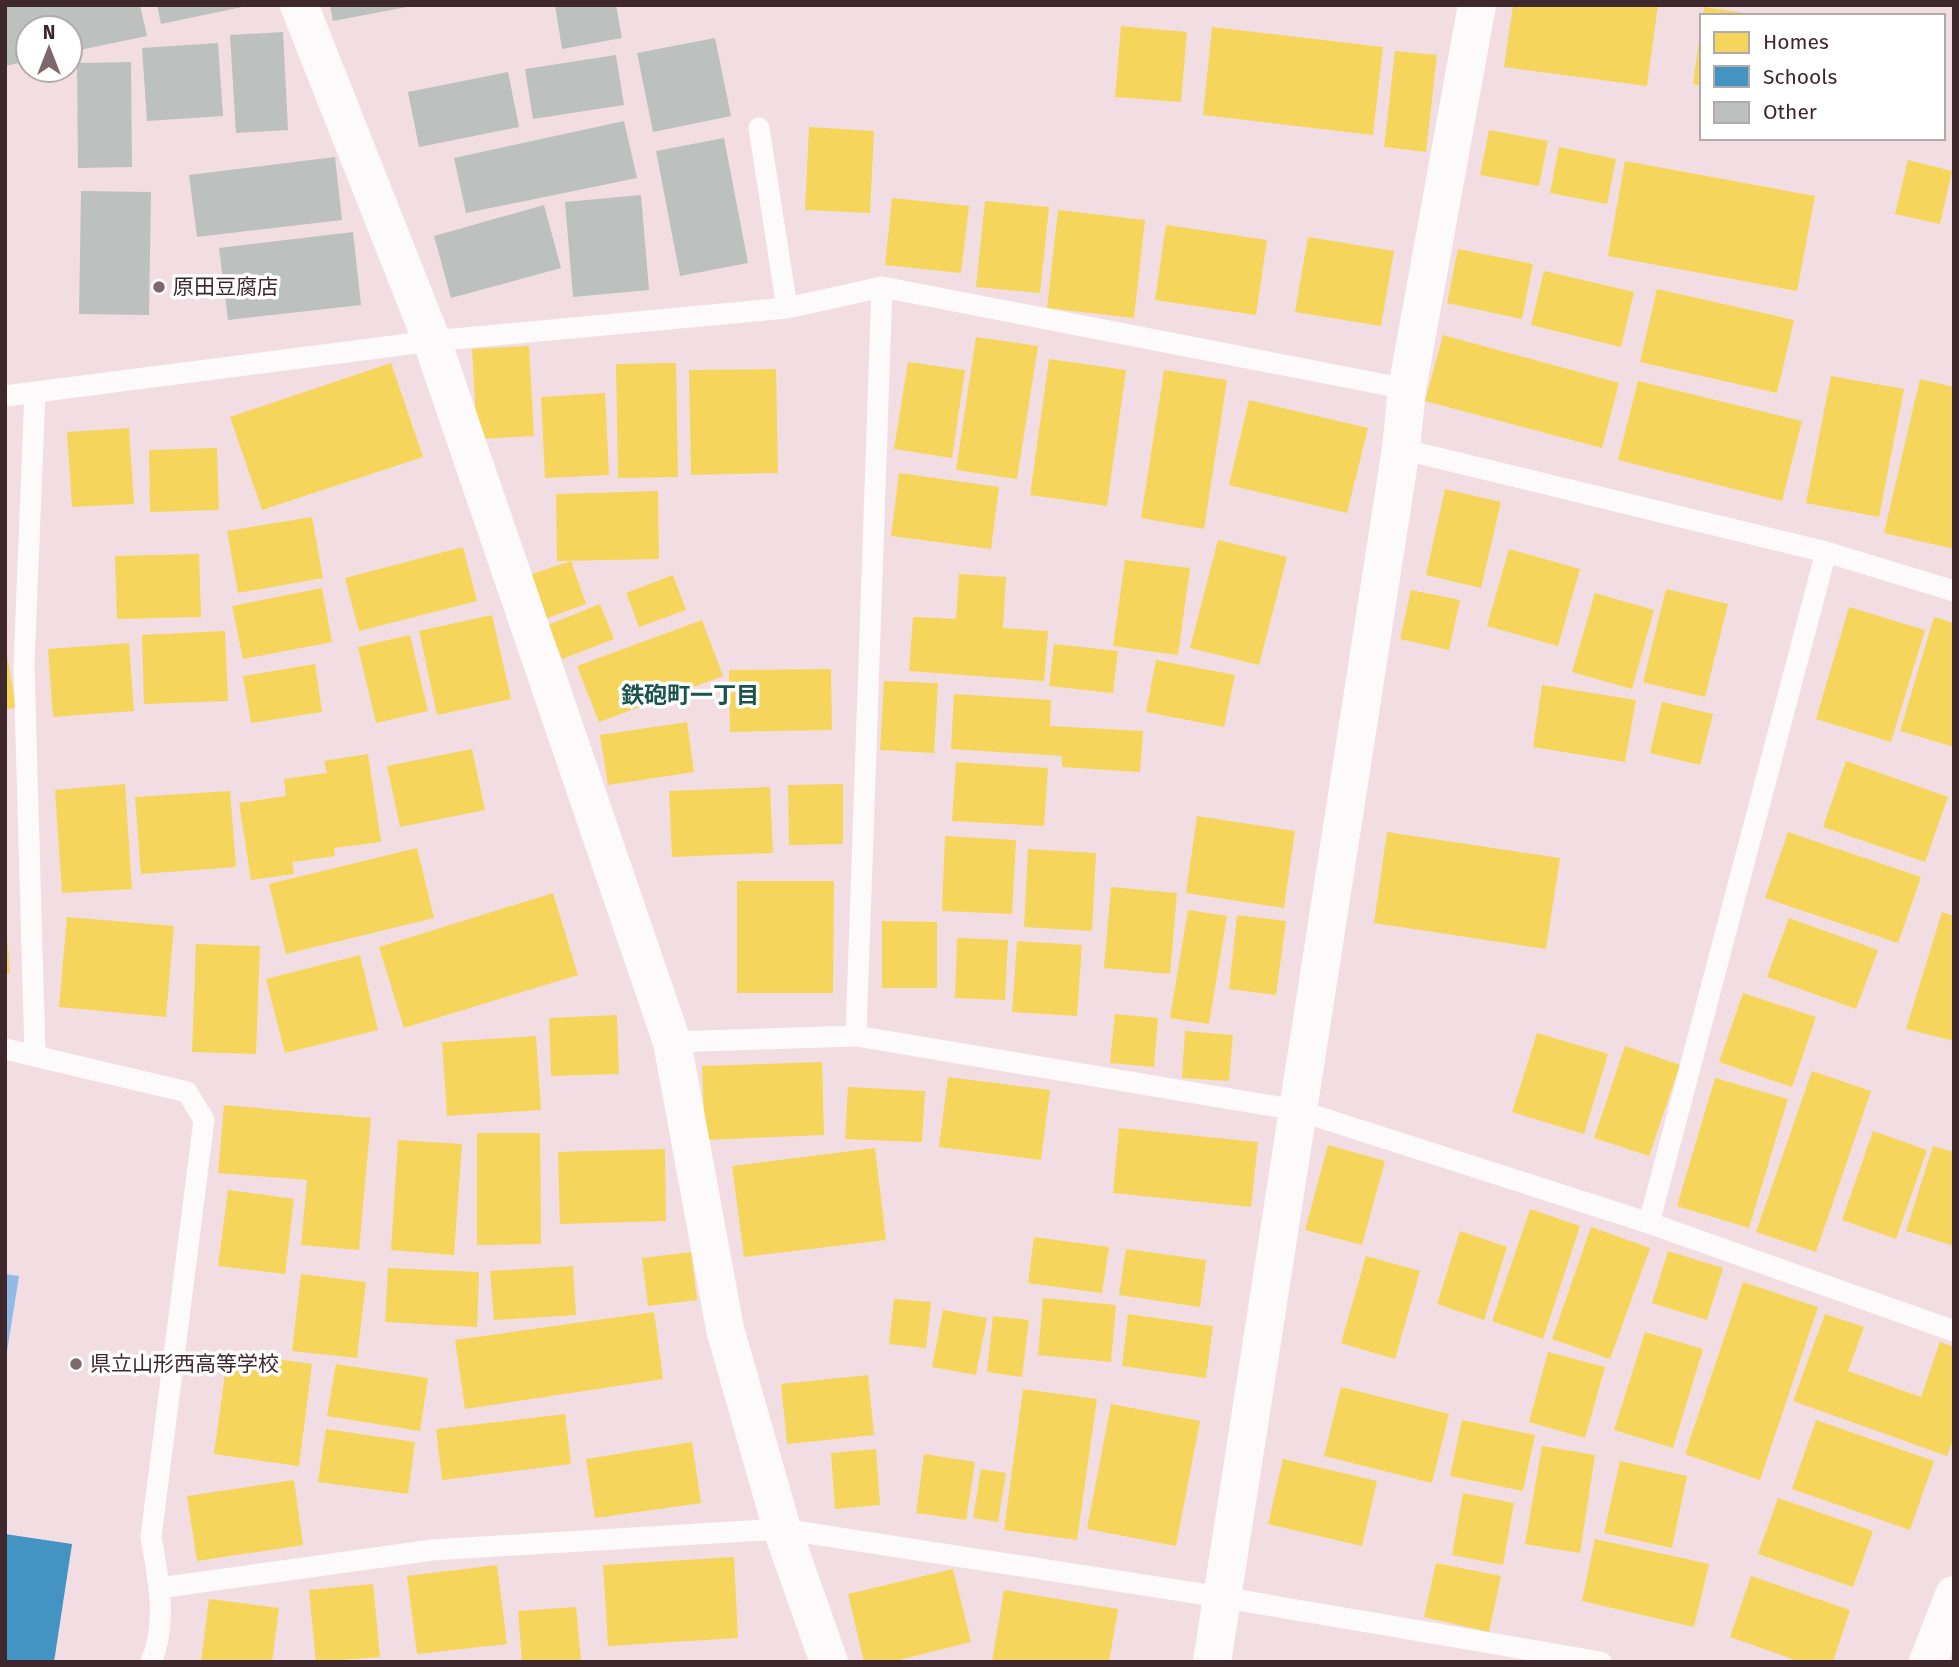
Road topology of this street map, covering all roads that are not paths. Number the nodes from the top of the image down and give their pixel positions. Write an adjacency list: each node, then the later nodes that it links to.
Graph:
1 (299, 5): 6 (main road)
2 (1477, 5): 7 (main road)
3 (759, 128): 5 (lane)
4 (881, 286): 5 (lane); 7 (lane); 13 (lane)
5 (787, 308): 6 (lane)
6 (432, 341): 8 (lane); 14 (main road)
7 (1407, 389): 10 (main road)
8 (35, 392): 9 (lane); 16 (lane)
9 (5, 396)
10 (1401, 449): 11 (lane); 17 (main road)
11 (1826, 552): 12 (lane); 18 (lane)
12 (1954, 591)
13 (856, 1036): 14 (lane); 17 (lane)
14 (672, 1042): 20 (main road)
15 (5, 1049): 16 (lane)
16 (35, 1055): 21 (lane)
17 (1297, 1110): 18 (lane); 23 (main road)
18 (1649, 1223): 19 (lane)
19 (1954, 1331)
20 (782, 1529): 21 (lane); 23 (lane); 25 (main road)
21 (159, 1588): 24 (lane)
22 (1954, 1595): 28 (main road)
23 (1221, 1597): 26 (main road); 27 (lane)
24 (151, 1662)
25 (829, 1662)
26 (1212, 1662)
27 (1601, 1662)
28 (1928, 1662)

